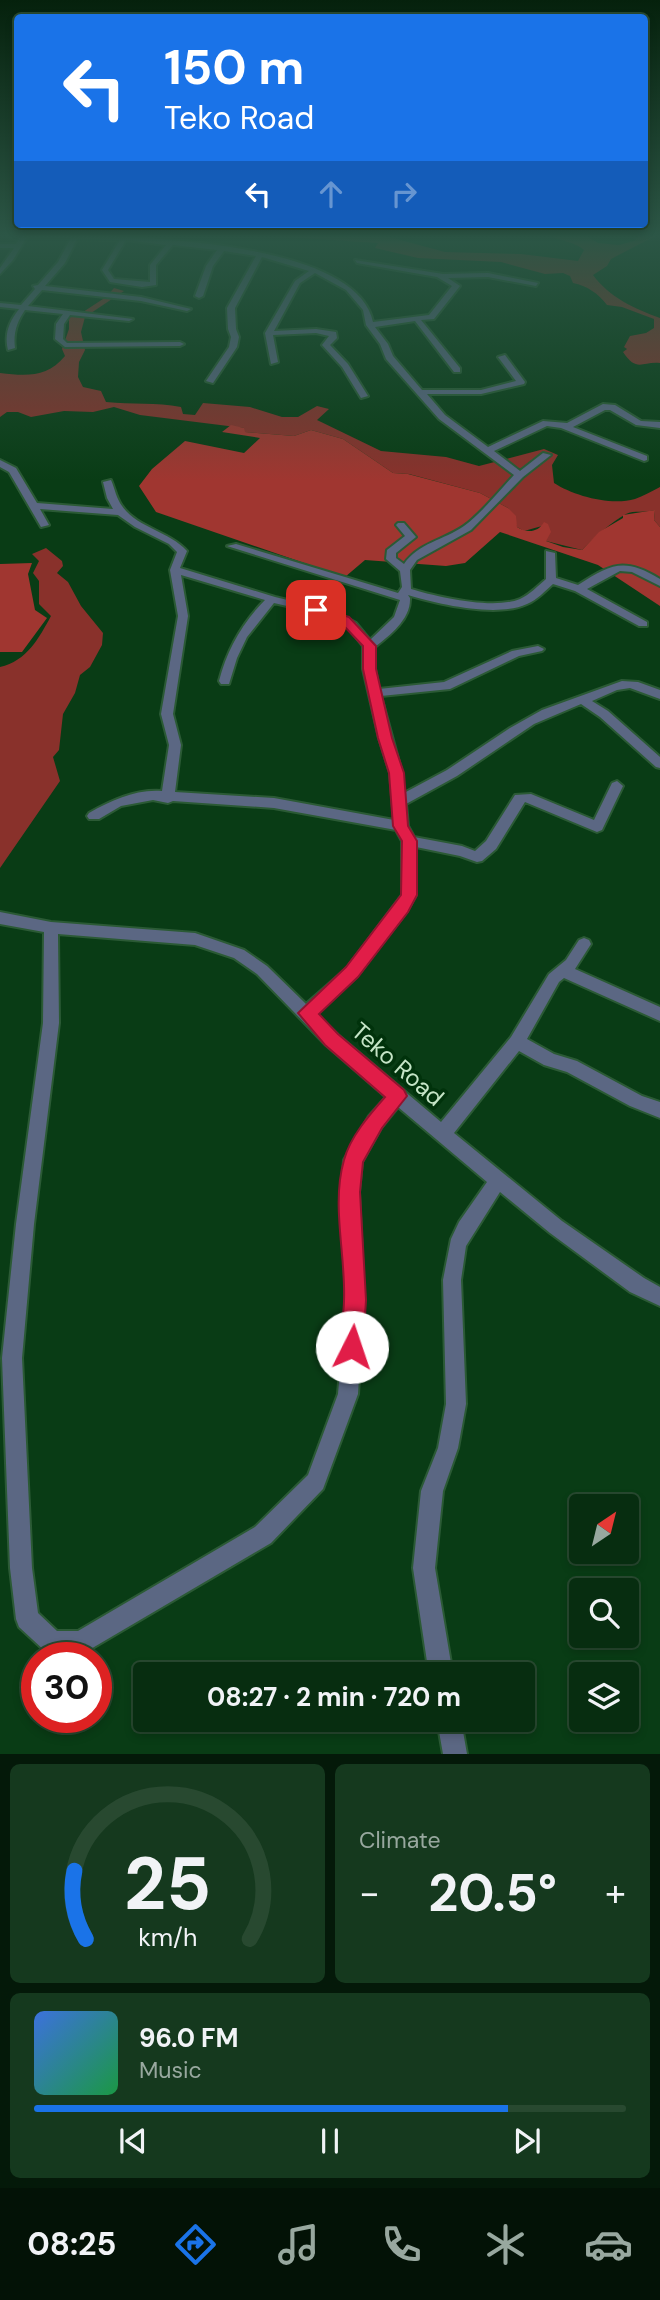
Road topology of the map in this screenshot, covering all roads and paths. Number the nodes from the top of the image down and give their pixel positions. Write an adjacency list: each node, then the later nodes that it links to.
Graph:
1 (12, 317): 13 (street)
2 (65, 317): 12 (street)
3 (117, 317): 8 (street)
4 (232, 317): 17 (street)
5 (277, 317): 11 (street)
6 (368, 317): 10 (street)
7 (429, 317): 9 (street)
8 (128, 318)
9 (418, 321): 10 (street); 16 (street)
10 (370, 325): 18 (street)
11 (269, 332): 15 (street); 19 (street)
12 (180, 344)
13 (11, 348)
14 (502, 357): 18 (street)
15 (274, 362)
16 (457, 370)
17 (211, 381)
18 (422, 392): 22 (street)
19 (364, 396)
20 (660, 425): 21 (street)
21 (564, 426): 22 (street); 24 (street)
22 (487, 451): 26 (street)
23 (546, 454): 26 (street)
24 (644, 458)
25 (0, 463): 28 (street)
26 (520, 475): 35 (street)
27 (108, 482): 29 (street)
28 (35, 506): 29 (street); 30 (street)
29 (121, 512): 34 (street)
30 (44, 525)
31 (401, 525): 35 (street)
32 (232, 546): 39 (street)
33 (550, 554): 36 (street)
34 (176, 570): 40 (street); 50 (street)
35 (405, 570): 39 (street)
36 (551, 580): 38 (street); 39 (street)
37 (660, 583): 38 (street)
38 (579, 589): 41 (street)
39 (403, 594): 42 (street)
40 (272, 599): 42 (street); 44 (street)
41 (643, 624)
42 (369, 646): 45 (street)
43 (538, 649): 45 (street)
44 (225, 681)
45 (374, 693): 51 (street)
46 (660, 695): 47 (street)
47 (583, 700): 48 (street); 51 (street)
48 (660, 764)
49 (617, 786): 54 (street)
50 (169, 798): 52 (street); 53 (street)
51 (400, 802): 53 (street)
52 (94, 816)
53 (401, 826): 54 (street)
54 (410, 841): 59 (street)
55 (0, 918): 56 (street, Teko Road)
56 (51, 928): 59 (street, Teko Road); 62 (street)
57 (584, 944): 58 (street)
58 (561, 970): 60 (street); 61 (street)
59 (307, 1013): 62 (street, Teko Road)
60 (660, 1014)
61 (517, 1042): 63 (street); 64 (street)
62 (397, 1096): 64 (street, Teko Road)
63 (660, 1110)
64 (442, 1134): 65 (street, Teko Road)
65 (499, 1179): 66 (street, Teko Road); 67 (street)
66 (660, 1297)
67 (440, 1662)
68 (451, 1732): 69 (street)
69 (455, 1754)

